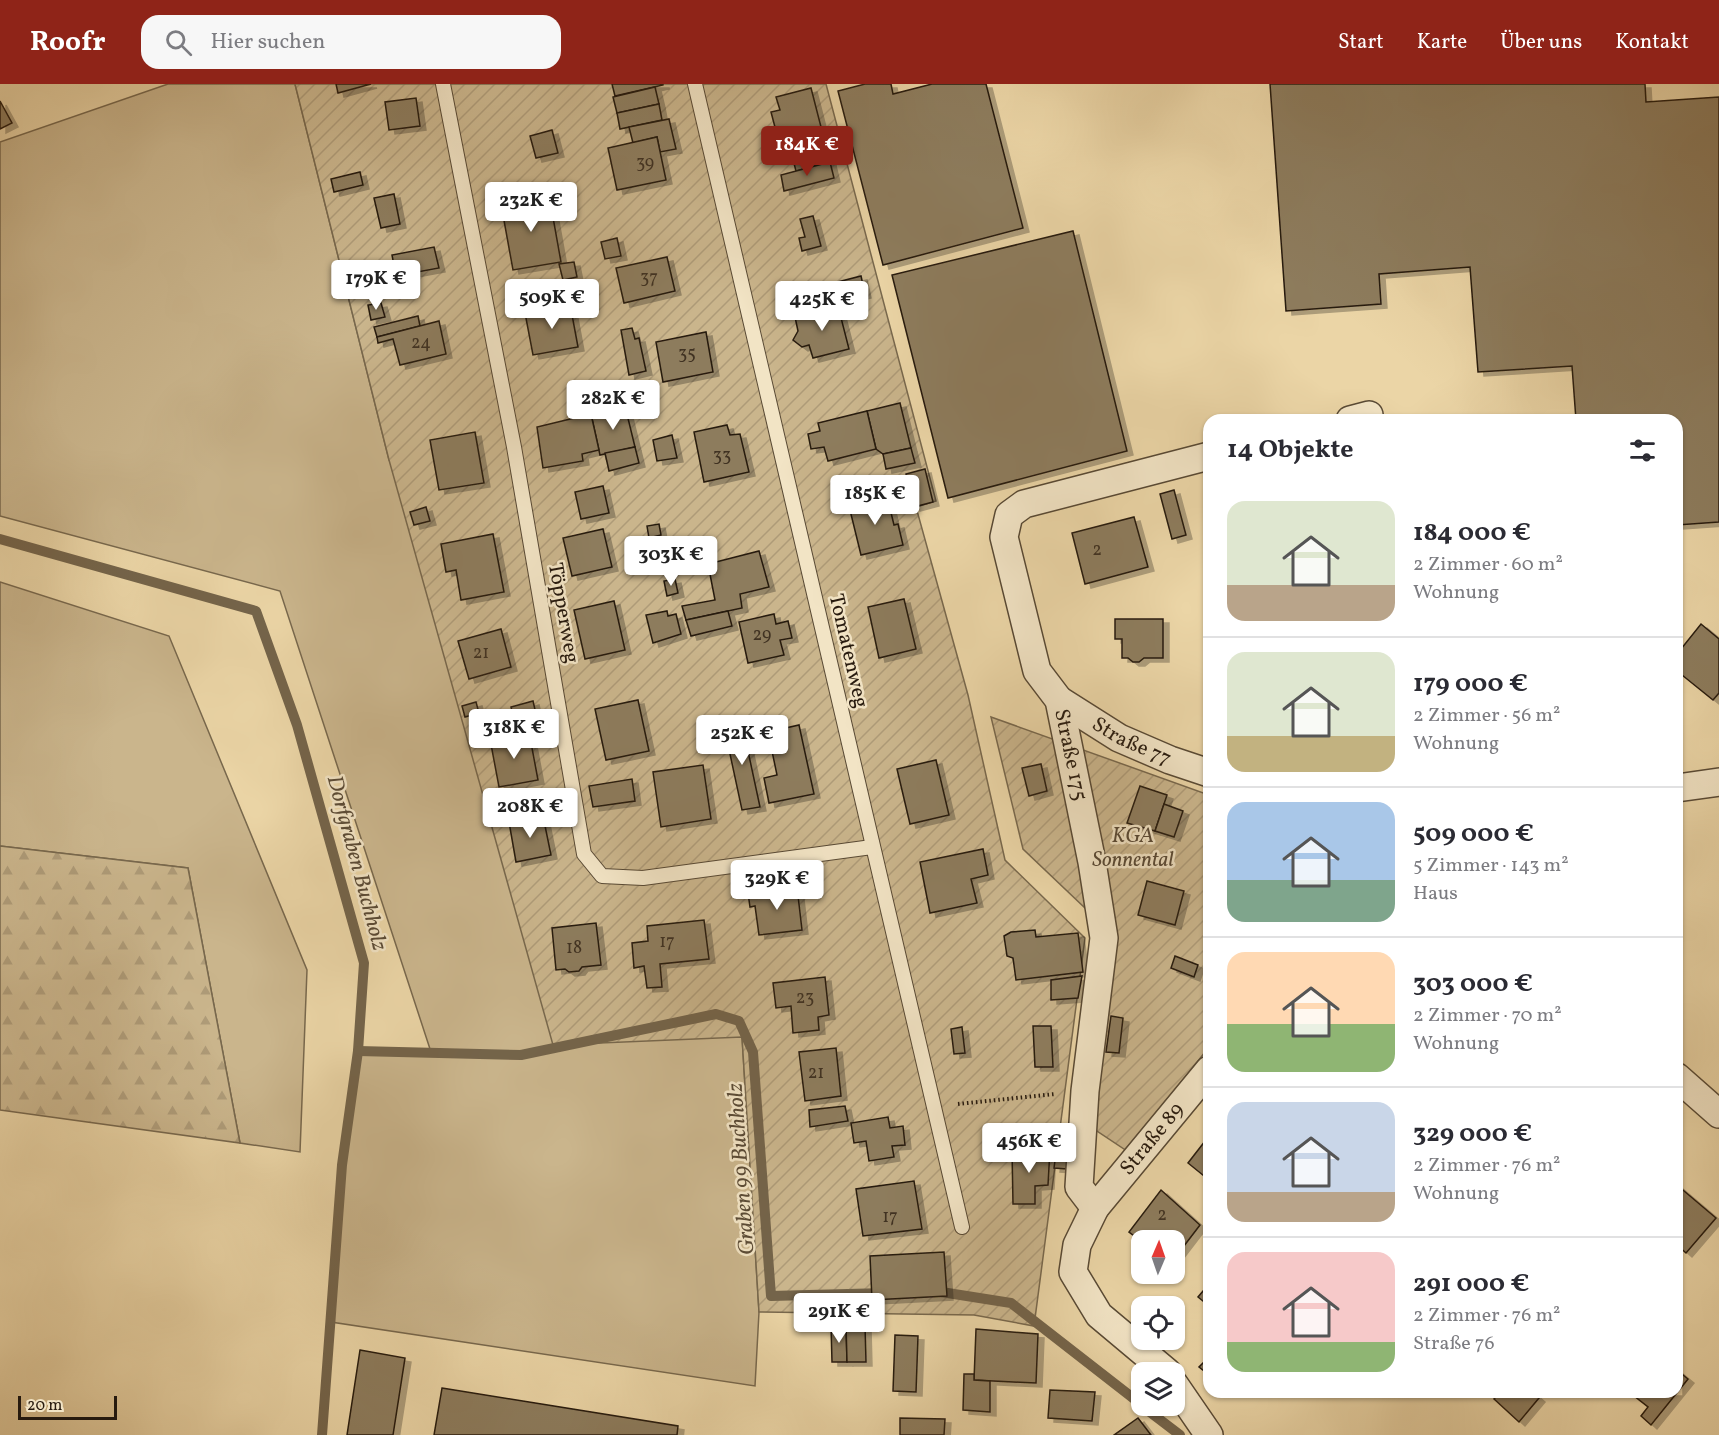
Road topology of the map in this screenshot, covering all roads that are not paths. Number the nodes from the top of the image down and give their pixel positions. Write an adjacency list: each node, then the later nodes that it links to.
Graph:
1 (443, 84): 8 (lane, Töpperweg)
2 (695, 84): 8 (lane, Tomatenweg)
3 (1203, 458): 4 (street, Straße 175)
4 (1059, 700): 5 (street, Straße 77); 12 (street, Straße 175)
5 (1203, 771)
6 (1719, 782): 7 (street)
7 (1683, 787)
8 (872, 847): 13 (lane, Tomatenweg)
9 (1203, 1077): 12 (street, Straße 89)
10 (1683, 1082): 11 (street)
11 (1719, 1114)
12 (1095, 1208): 14 (street, Straße 89)
13 (962, 1227)
14 (1155, 1362)
15 (1185, 1400): 16 (street)
16 (1209, 1435)

